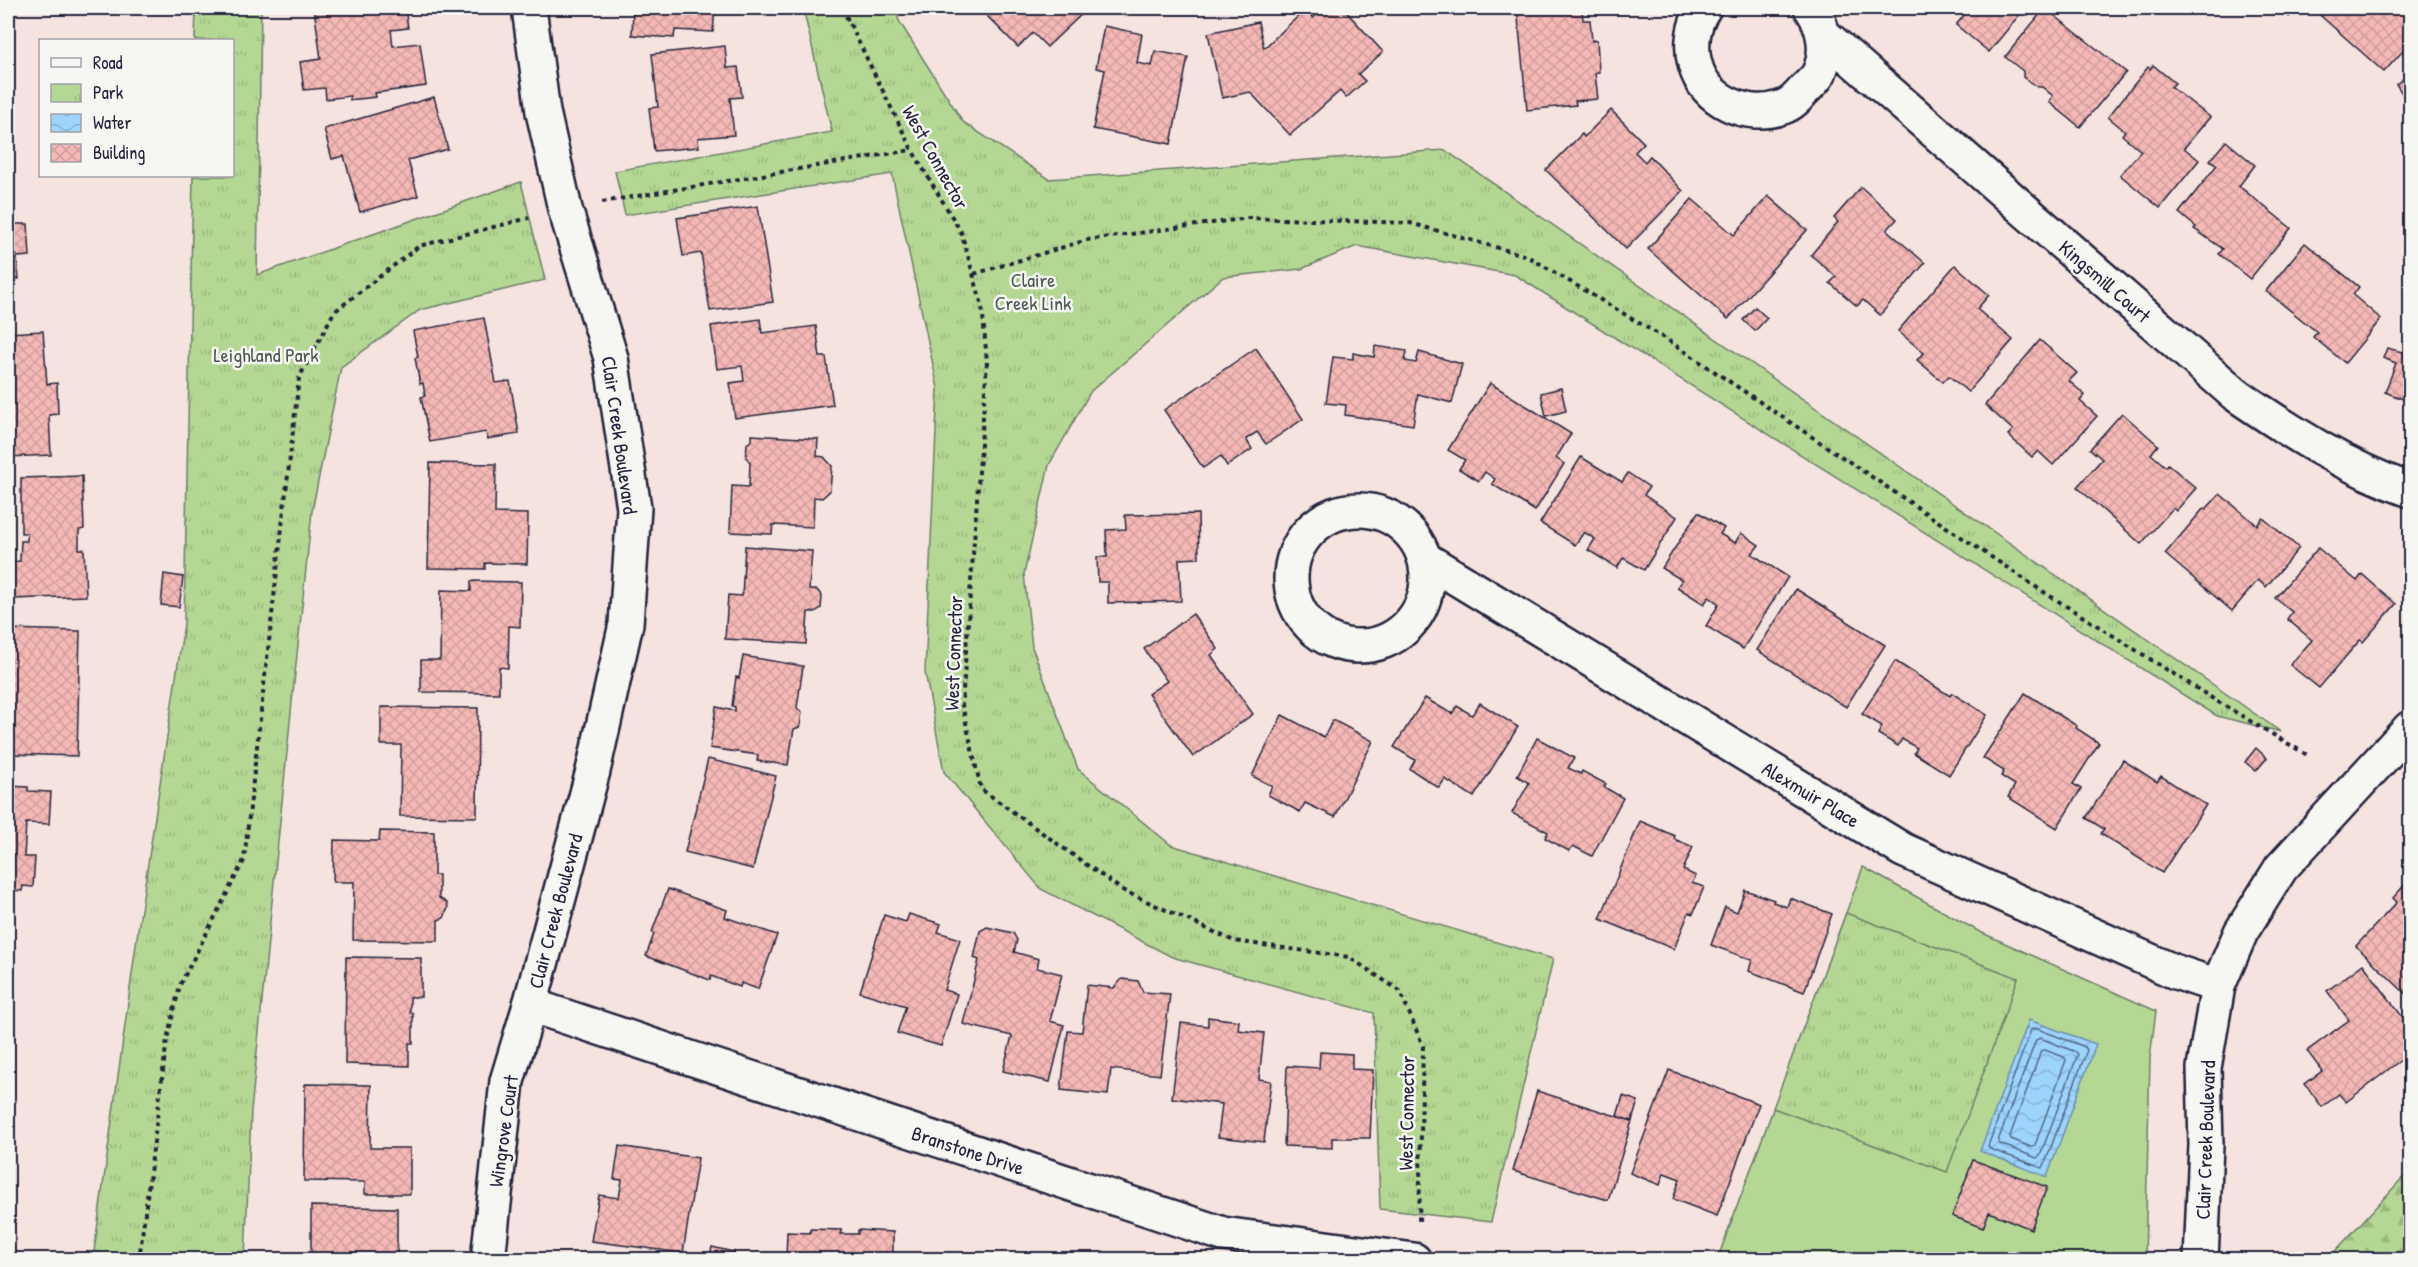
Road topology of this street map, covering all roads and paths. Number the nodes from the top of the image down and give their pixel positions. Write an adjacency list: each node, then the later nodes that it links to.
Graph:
1 (529, 8): 14 (street, Clair Creek Boulevard)
2 (842, 8): 5 (path, West Connector)
3 (1704, 8): 4 (street, Kingsmill Court)
4 (1817, 21): 9 (street, Kingsmill Court)
5 (912, 150): 6 (path); 8 (path, West Connector)
6 (597, 202)
7 (534, 216): 18 (path)
8 (974, 274): 12 (path); 15 (path, West Connector)
9 (2410, 490)
10 (1425, 559): 10 (street, Alexmuir Place); 13 (street, Alexmuir Place)
11 (2410, 728): 13 (street, Clair Creek Boulevard)
12 (2309, 756)
13 (2218, 986): 21 (street, Clair Creek Boulevard)
14 (530, 1005): 16 (street, Branstone Drive); 19 (street, Wingrove Court)
15 (1419, 1227)
16 (1220, 1247): 20 (street, Branstone Drive)
17 (2410, 1248): 22 (path)
18 (139, 1260)
19 (488, 1260)
20 (1414, 1260)
21 (2201, 1260)
22 (2396, 1260)

